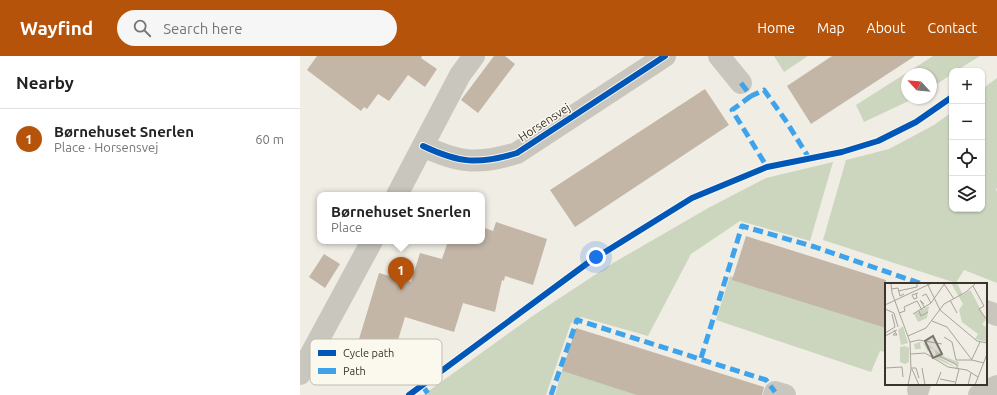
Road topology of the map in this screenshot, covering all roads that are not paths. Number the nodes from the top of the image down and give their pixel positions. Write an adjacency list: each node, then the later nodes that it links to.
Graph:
1 (474, 56): 5 (street)
2 (665, 56): 5 (street, Horsensvej)
3 (719, 56): 4 (street)
4 (741, 83)
5 (422, 146): 6 (street)
6 (399, 192)
7 (370, 244): 10 (street)
8 (987, 311): 9 (street)
9 (997, 314)
10 (320, 339)
11 (310, 357): 12 (street)
12 (300, 374)
13 (997, 386): 16 (street)
14 (774, 395): 15 (street)
15 (785, 395)
16 (979, 395)

